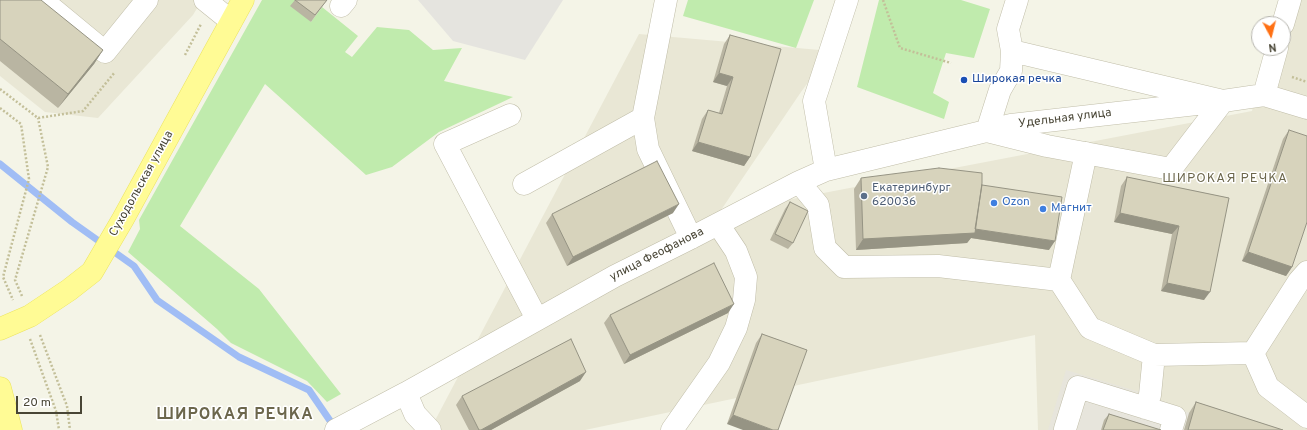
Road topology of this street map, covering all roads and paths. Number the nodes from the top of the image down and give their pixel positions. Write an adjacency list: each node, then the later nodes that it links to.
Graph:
1 (42, 0): 13 (street)
2 (147, 0): 13 (street)
3 (204, 0): 11 (street)
4 (243, 0): 11 (main road, Суходольская улица)
5 (666, 0): 23 (street)
6 (847, 0): 26 (street)
7 (883, 0): 15 (path)
8 (1017, 0): 12 (street)
9 (1290, 0): 10 (street)
10 (1285, 16)
11 (231, 21): 33 (main road, Суходольская улица)
12 (1012, 51): 18 (street); 24 (street)
13 (105, 52): 22 (path)
14 (1275, 56): 17 (street)
15 (951, 63)
16 (0, 89): 22 (path)
17 (1264, 95): 18 (street, Удельная улица); 20 (street, Удельная улица)
18 (1224, 101): 24 (street, Удельная улица); 25 (street)
19 (0, 108): 33 (path)
20 (1307, 108)
21 (510, 115): 34 (street)
22 (38, 118): 33 (path)
23 (643, 118): 28 (street); 30 (street)
24 (987, 131): 25 (street); 26 (street, Удельная улица)
25 (1086, 153): 32 (street)
26 (826, 170): 27 (street, улица Феофанова)
27 (799, 182): 29 (street, улица Феофанова); 32 (street)
28 (524, 184)
29 (718, 224): 30 (street, улица Феофанова); 48 (street)
30 (691, 238): 34 (street, улица Феофанова)
31 (1307, 272): 36 (street)
32 (1059, 280): 37 (street)
33 (26, 318): 35 (main road, Суходольская улица); 44 (path); 45 (path)
34 (537, 319): 39 (street, улица Феофанова)
35 (0, 330)
36 (1253, 353): 37 (street); 41 (street)
37 (1154, 355): 40 (street)
38 (0, 388): 43 (main road)
39 (406, 393): 46 (street, улица Феофанова); 47 (street)
40 (1145, 408): 42 (street); 49 (street)
41 (1307, 417)
42 (1064, 429)
43 (11, 430)
44 (59, 430)
45 (70, 430)
46 (336, 430)
47 (430, 430)
48 (672, 430)
49 (1172, 430)

